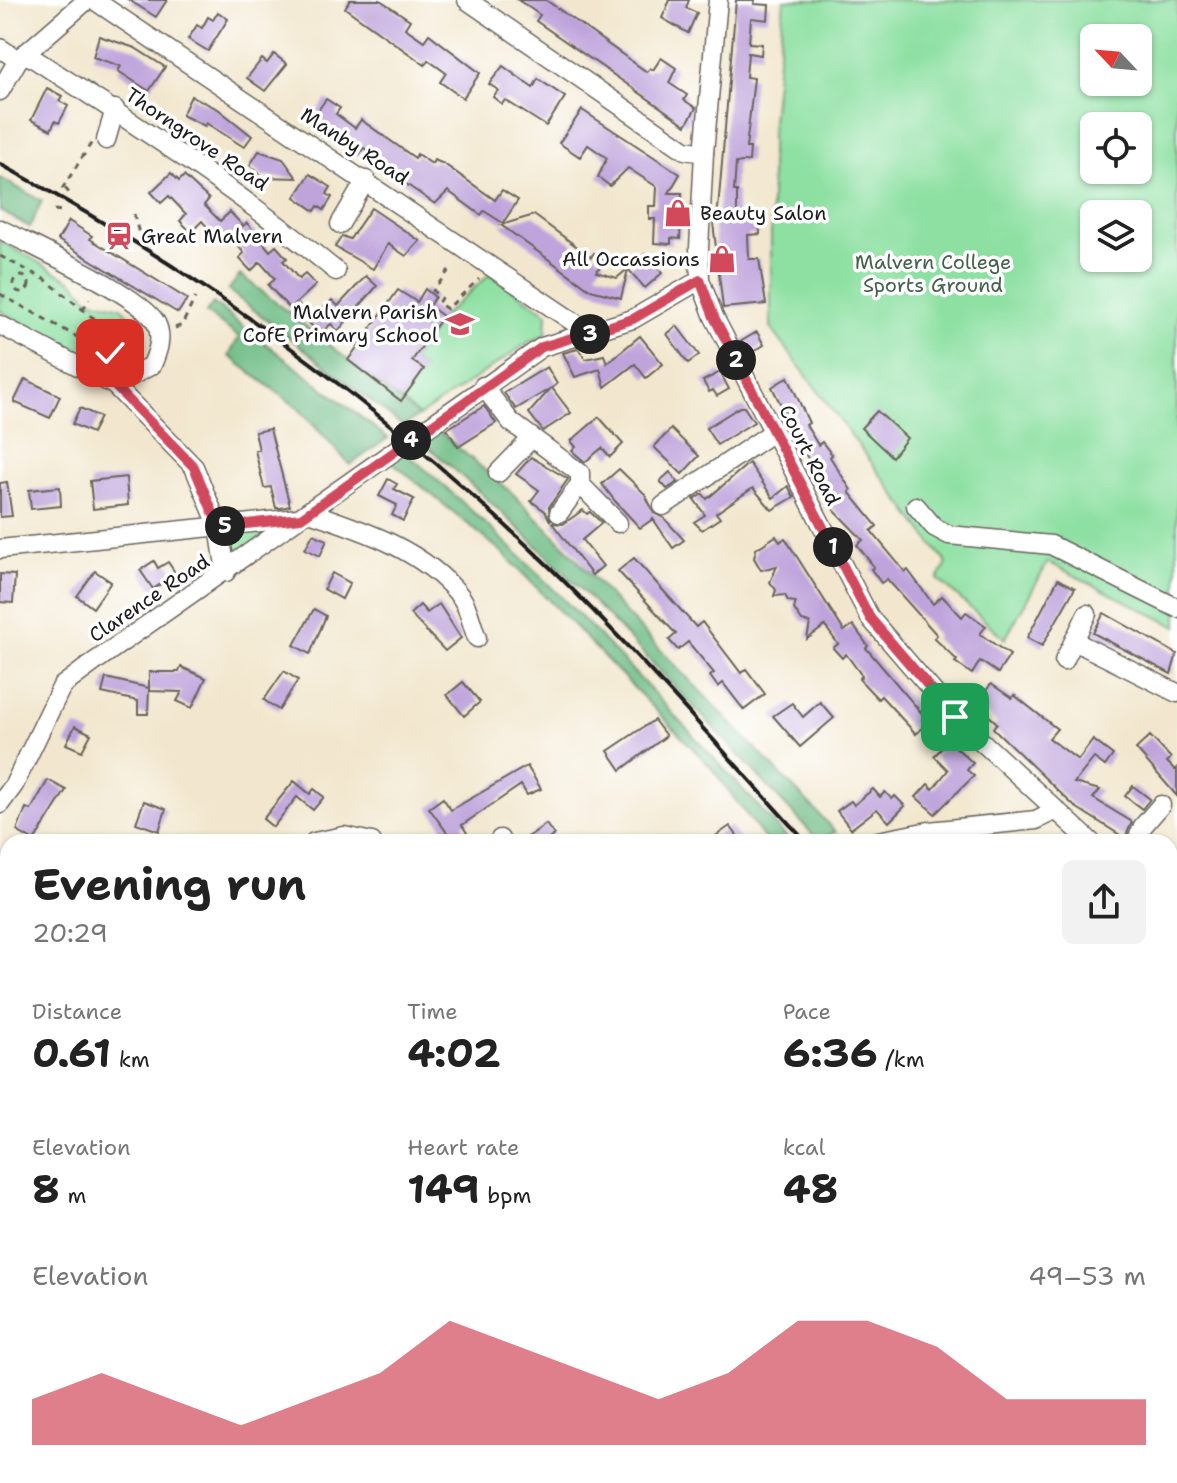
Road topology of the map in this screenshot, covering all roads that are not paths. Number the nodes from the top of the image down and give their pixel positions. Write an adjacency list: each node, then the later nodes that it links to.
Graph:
1 (87, 0): 6 (street)
2 (94, 0): 11 (street, Manby Road)
3 (467, 0): 10 (street)
4 (718, 0): 10 (street, Court Road)
5 (0, 48): 6 (street, Thorngrove Road)
6 (21, 56): 7 (street); 8 (street, Thorngrove Road)
7 (0, 90)
8 (115, 109): 9 (street); 14 (street, Thorngrove Road)
9 (106, 140)
10 (704, 153): 15 (street, Court Road)
11 (366, 180): 12 (street); 17 (street, Manby Road)
12 (340, 224)
13 (0, 229): 18 (street)
14 (336, 271)
15 (700, 280): 17 (street, Clarence Road); 20 (street, Court Road)
16 (0, 325): 18 (street)
17 (587, 335): 19 (street, Clarence Road)
18 (114, 385): 29 (street)
19 (483, 386): 21 (street); 27 (street, Clarence Road)
20 (773, 432): 24 (street); 40 (street, Court Road)
21 (532, 438): 22 (street); 23 (street)
22 (498, 473)
23 (580, 478): 26 (street); 28 (street)
24 (663, 506)
25 (916, 506): 32 (street)
26 (559, 513)
27 (305, 515): 29 (street); 31 (street, Clarence Road); 34 (street)
28 (618, 523)
29 (219, 527): 30 (street); 31 (street)
30 (0, 549)
31 (226, 572): 38 (street, Clarence Road)
32 (1177, 608)
33 (1087, 614): 35 (street)
34 (477, 638)
35 (1074, 641): 36 (street); 37 (street)
36 (1064, 661)
37 (1177, 693)
38 (0, 804)
39 (1161, 805): 43 (street)
40 (1056, 810): 41 (street); 42 (street, Court Road)
41 (914, 834)
42 (1082, 834)
43 (1140, 834)

